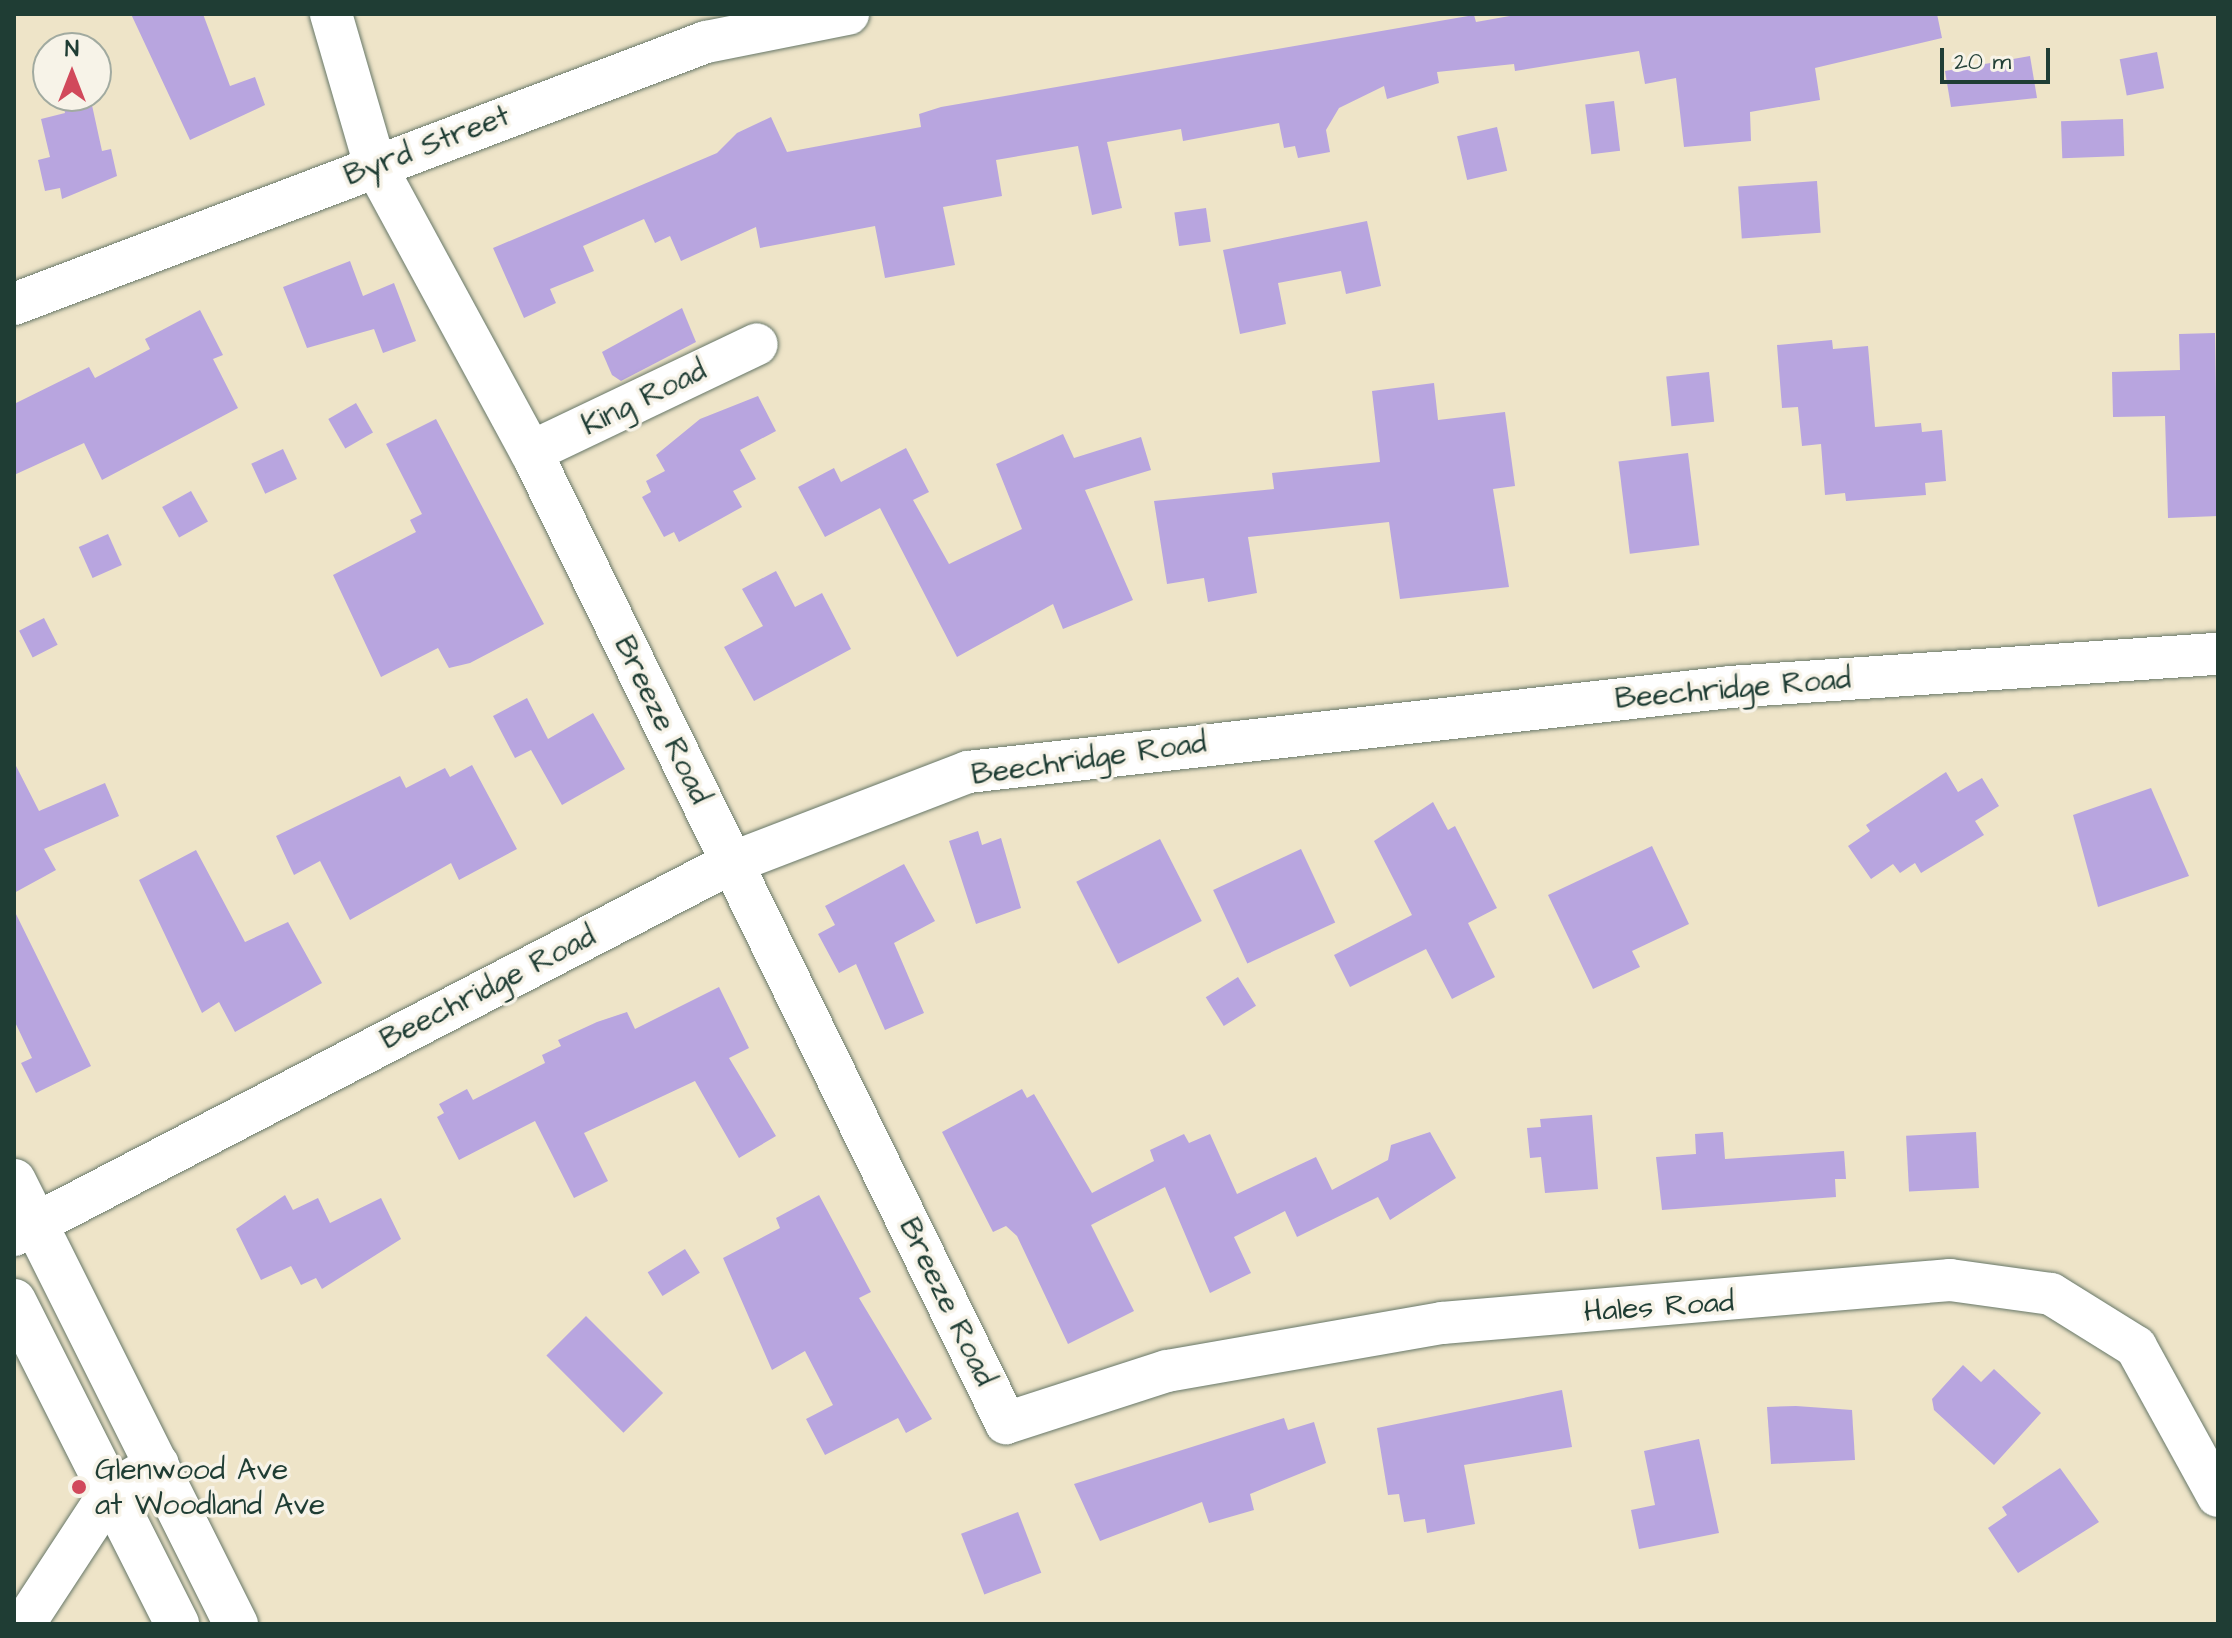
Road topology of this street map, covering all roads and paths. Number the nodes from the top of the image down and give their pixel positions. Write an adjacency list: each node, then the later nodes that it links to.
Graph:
1 (331, 14): 3 (street, Breeze Road)
2 (848, 14): 3 (street, Byrd Street)
3 (375, 165): 4 (street, Byrd Street); 6 (street, Breeze Road)
4 (14, 304)
5 (757, 344): 6 (street, King Road)
6 (531, 452): 8 (street, Breeze Road)
7 (2218, 654): 8 (street, Beechridge Road)
8 (731, 863): 10 (street, Beechridge Road); 12 (street, Breeze Road)
9 (14, 1181): 10 (main road)
10 (25, 1229): 13 (main road)
11 (14, 1301): 14 (main road)
12 (1006, 1423): 15 (street, Hales Road)
13 (158, 1464): 14 (street); 18 (main road)
14 (111, 1491): 16 (street); 17 (main road)
15 (2218, 1496)
16 (24, 1624)
17 (177, 1624)
18 (236, 1624)

